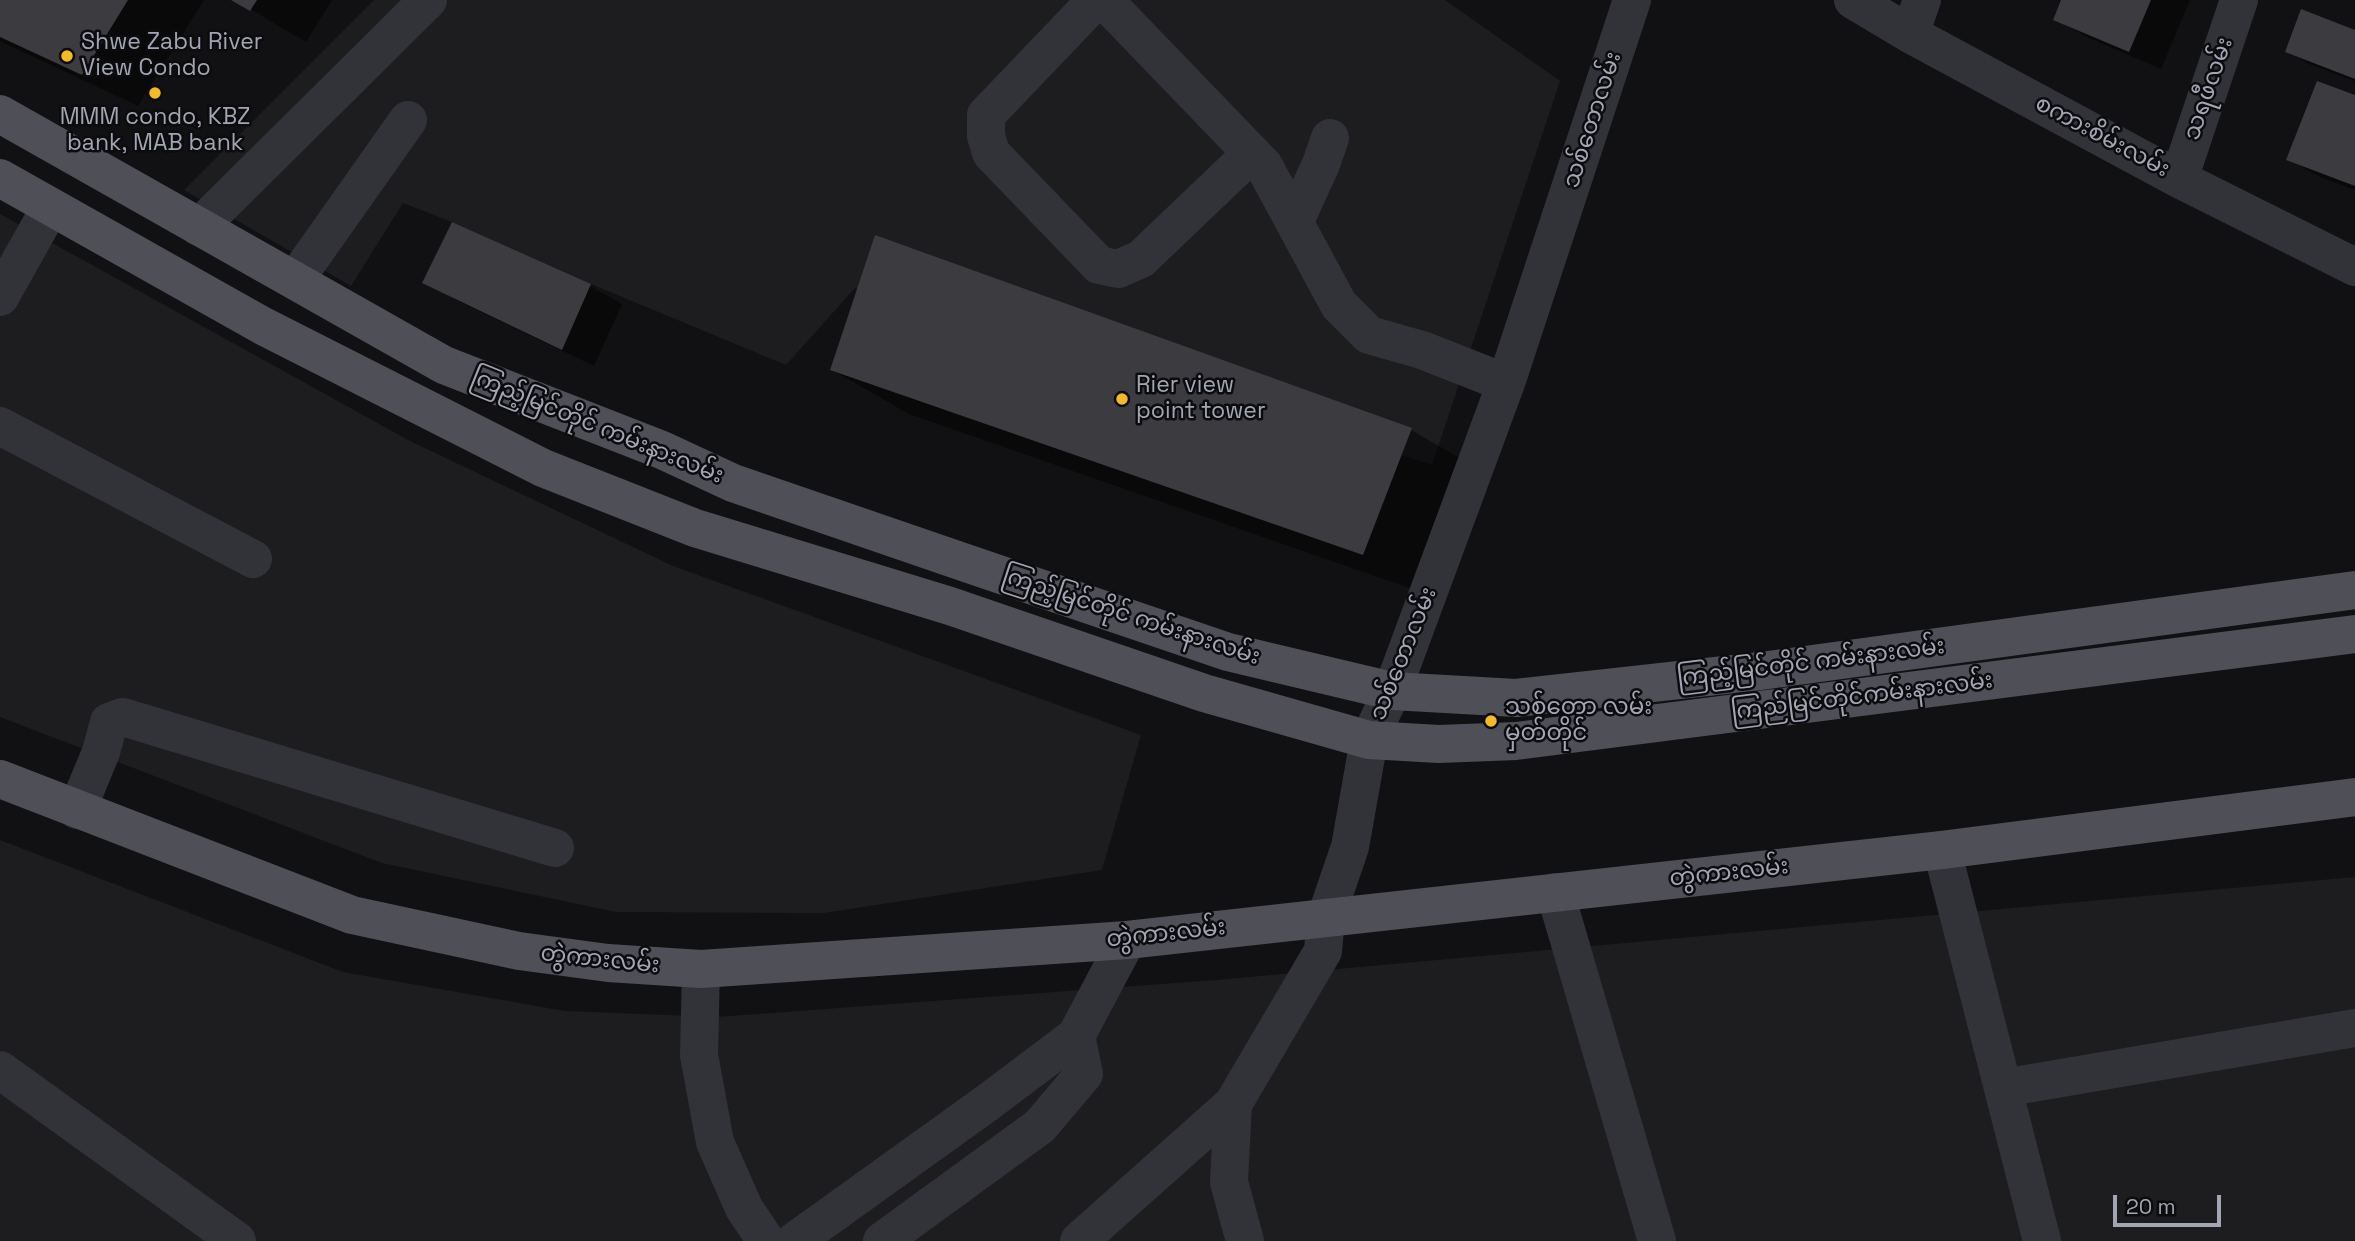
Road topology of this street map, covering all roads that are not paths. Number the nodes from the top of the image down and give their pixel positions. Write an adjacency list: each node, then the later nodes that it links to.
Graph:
1 (428, 0): 15 (street)
2 (1632, 0): 19 (street, သစ်တောလမ်း)
3 (1853, 0): 6 (street, စကားစိမ်းလမ်း)
4 (2239, 0): 12 (street, သရဖီလမ်း)
5 (1110, 3): 10 (street); 10 (street)
6 (1916, 17): 12 (street, စကားစိမ်းလမ်း)
7 (0, 114): 15 (main road, ကြည့်မြင်တိုင် ကမ်းနားလမ်း)
8 (408, 120): 17 (street)
9 (1330, 138): 14 (street)
10 (1252, 153): 14 (street)
11 (0, 178): 13 (main road, ကြည့်မြင်တိုင် ကမ်းနားလမ်း)
12 (2179, 178): 16 (street, စကားစိမ်းလမ်း)
13 (50, 208): 18 (street); 22 (main road, ကြည့်မြင်တိုင် ကမ်းနားလမ်း)
14 (1295, 221): 19 (street)
15 (199, 227): 17 (main road, ကြည့်မြင်တိုင် ကမ်းနားလမ်း)
16 (2355, 267)
17 (295, 280): 20 (main road, ကြည့်မြင်တိုင် ကမ်းနားလမ်း)
18 (0, 297)
19 (1506, 383): 27 (street, သစ်တောလမ်း)
20 (570, 414): 22 (main road); 27 (main road, ကြည့်မြင်တိုင် ကမ်းနားလမ်း)
21 (0, 426): 23 (street)
22 (542, 468): 29 (main road, ကြည့်မြင်တိုင် ကမ်းနားလမ်း)
23 (253, 559)
24 (2355, 590): 26 (main road, ကြည့်မြင်တိုင် ကမ်းနားလမ်း)
25 (2355, 634): 28 (main road, ကြည်မြင်တိုင်ကမ်းနားလမ်း)
26 (1761, 671): 27 (main road, ကြည့်မြင်တိုင် ကမ်းနားလမ်း); 28 (main road)
27 (1392, 691): 29 (street, သစ်တောလမ်း)
28 (1761, 710): 29 (main road, ကြည်မြင်တိုင်ကမ်းနားလမ်း)
29 (1369, 740): 36 (street, သစ်တောလမ်း)
30 (0, 779): 32 (main road, တွဲကားလမ်း)
31 (2355, 797): 34 (main road, တွဲကားလမ်း)
32 (77, 810): 33 (street); 38 (main road, တွဲကားလမ်း)
33 (555, 848)
34 (1942, 850): 35 (main road, တွဲကားလမ်း); 42 (street)
35 (1555, 892): 36 (main road, တွဲကားလမ်း); 50 (street)
36 (1326, 916): 37 (main road, တွဲကားလမ်း); 43 (street, သစ်တောလမ်း)
37 (1127, 940): 38 (main road, တွဲကားလမ်း); 40 (street)
38 (701, 969): 45 (street)
39 (2355, 1028): 42 (street)
40 (1076, 1036): 46 (street); 47 (street)
41 (0, 1070): 44 (street)
42 (2003, 1088): 51 (street)
43 (1233, 1104): 48 (street, သစ်တောလမ်း); 49 (street)
44 (237, 1241)
45 (766, 1241)
46 (795, 1241)
47 (882, 1241)
48 (1079, 1241)
49 (1245, 1241)
50 (1657, 1241)
51 (2042, 1241)

